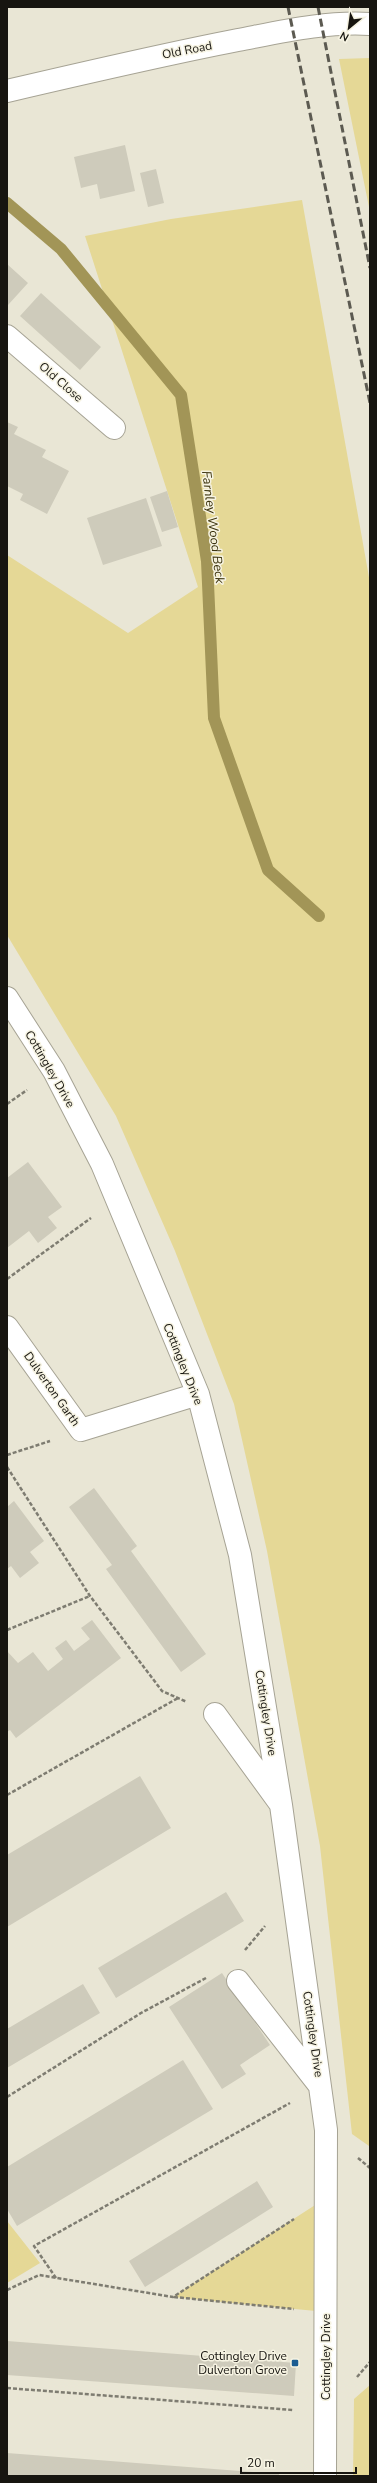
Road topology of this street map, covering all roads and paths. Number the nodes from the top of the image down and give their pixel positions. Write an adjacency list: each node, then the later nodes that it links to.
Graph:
1 (370, 24): 2 (street, Old Road)
2 (7, 91)
3 (7, 336): 4 (street, Old Close)
4 (114, 428)
5 (7, 998): 6 (street, Cottingley Drive)
6 (117, 1200): 7 (path); 9 (street, Cottingley Drive)
7 (7, 1279)
8 (8, 1327): 10 (street, Dulverton Garth)
9 (198, 1394): 10 (street, Dulverton Garth); 18 (street, Cottingley Drive)
10 (81, 1430): 11 (path)
11 (7, 1455)
12 (7, 1467): 13 (path)
13 (90, 1596): 14 (path); 15 (path)
14 (7, 1630)
15 (178, 1698): 16 (path); 17 (path)
16 (215, 1714): 18 (street)
17 (7, 1795)
18 (282, 1805): 19 (street, Cottingley Drive)
19 (294, 1894): 20 (path); 23 (street, Cottingley Drive)
20 (242, 1953)
21 (210, 1976): 24 (path)
22 (238, 1981): 23 (street)
23 (320, 2086): 25 (street, Cottingley Drive); 26 (path)
24 (7, 2096)
25 (326, 2198): 28 (path); 29 (street, Cottingley Drive)
26 (56, 2278): 27 (path); 28 (path)
27 (7, 2290)
28 (173, 2297): 29 (path)
29 (326, 2312): 31 (street, Cottingley Drive)
30 (7, 2388): 31 (path)
31 (326, 2413): 32 (street, Cottingley Drive)
32 (325, 2476)

